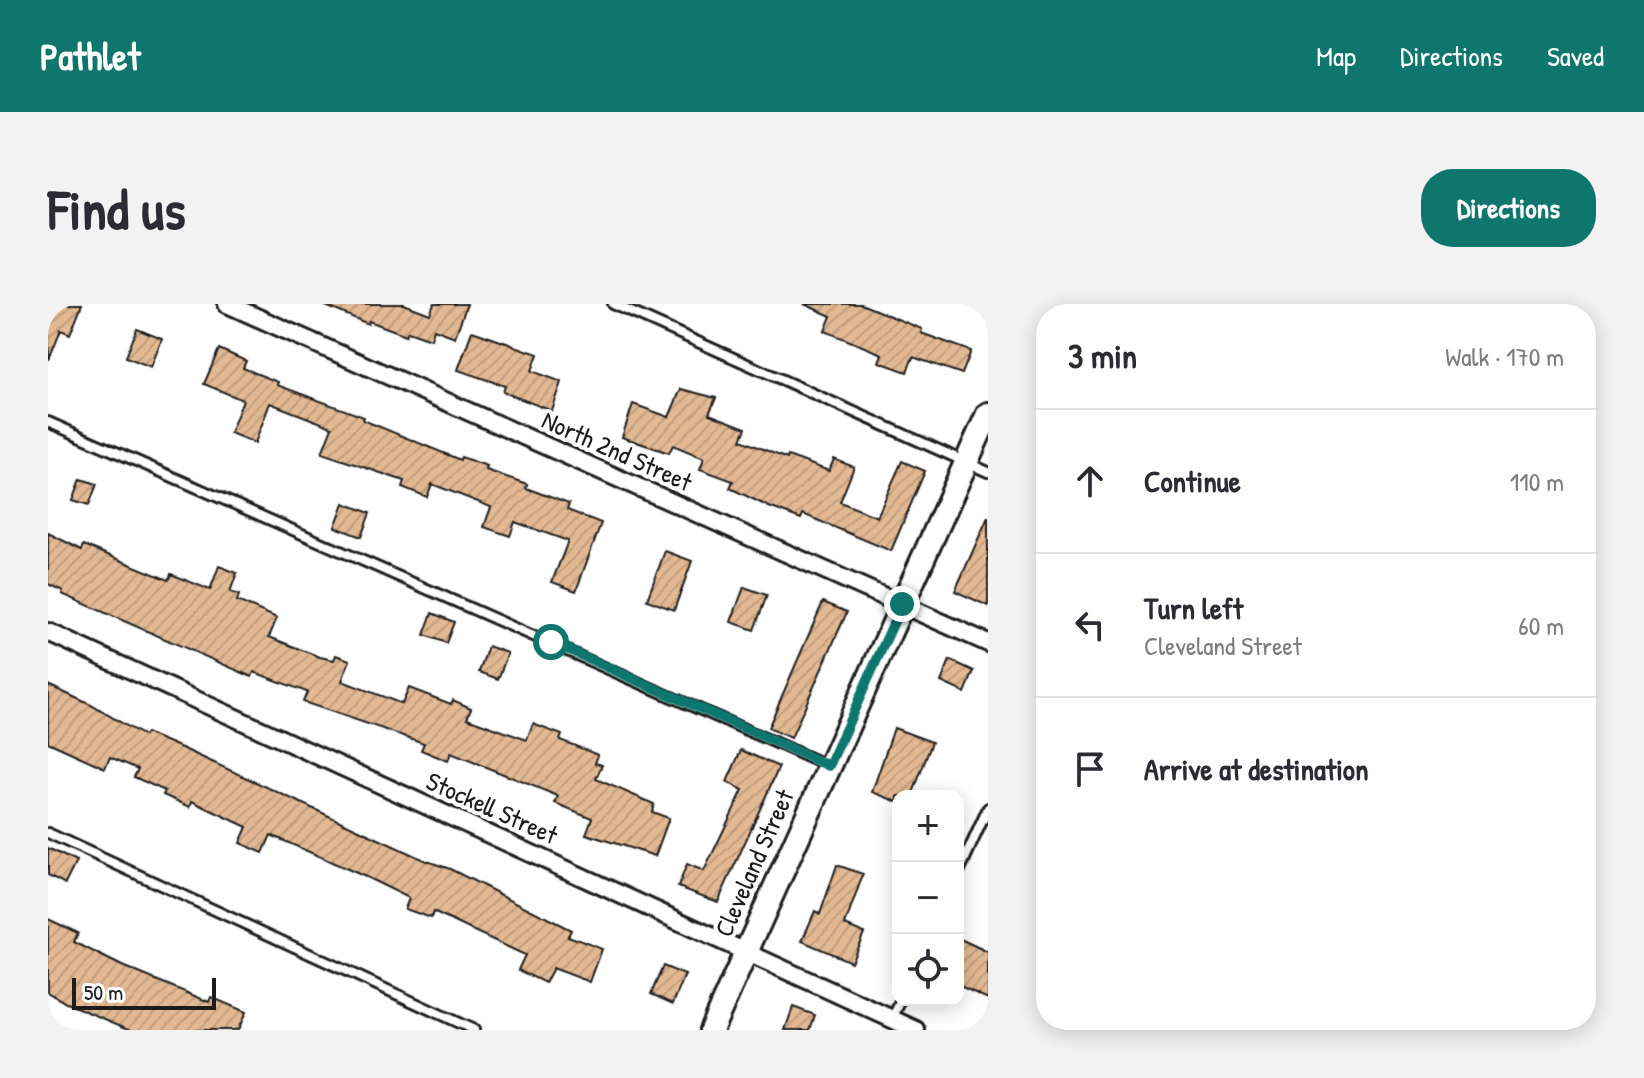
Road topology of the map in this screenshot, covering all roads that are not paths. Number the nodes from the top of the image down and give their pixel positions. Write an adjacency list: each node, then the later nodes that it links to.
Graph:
1 (227, 304): 7 (street, North 2nd Street)
2 (613, 304): 5 (lane)
3 (988, 414): 5 (main road, Cleveland Street)
4 (48, 422): 10 (lane)
5 (967, 462): 6 (lane); 7 (main road, Cleveland Street)
6 (988, 472)
7 (902, 604): 9 (street, North 2nd Street); 10 (main road, Cleveland Street)
8 (48, 632): 14 (street, Stockell Street)
9 (988, 643)
10 (829, 766): 14 (main road, Cleveland Street)
11 (988, 808): 13 (lane)
12 (48, 833): 17 (lane)
13 (963, 862)
14 (746, 950): 16 (street, Stockell Street); 18 (main road, Cleveland Street)
15 (898, 1006): 16 (lane)
16 (892, 1019): 19 (street, Stockell Street)
17 (469, 1029)
18 (711, 1030)
19 (916, 1030)

